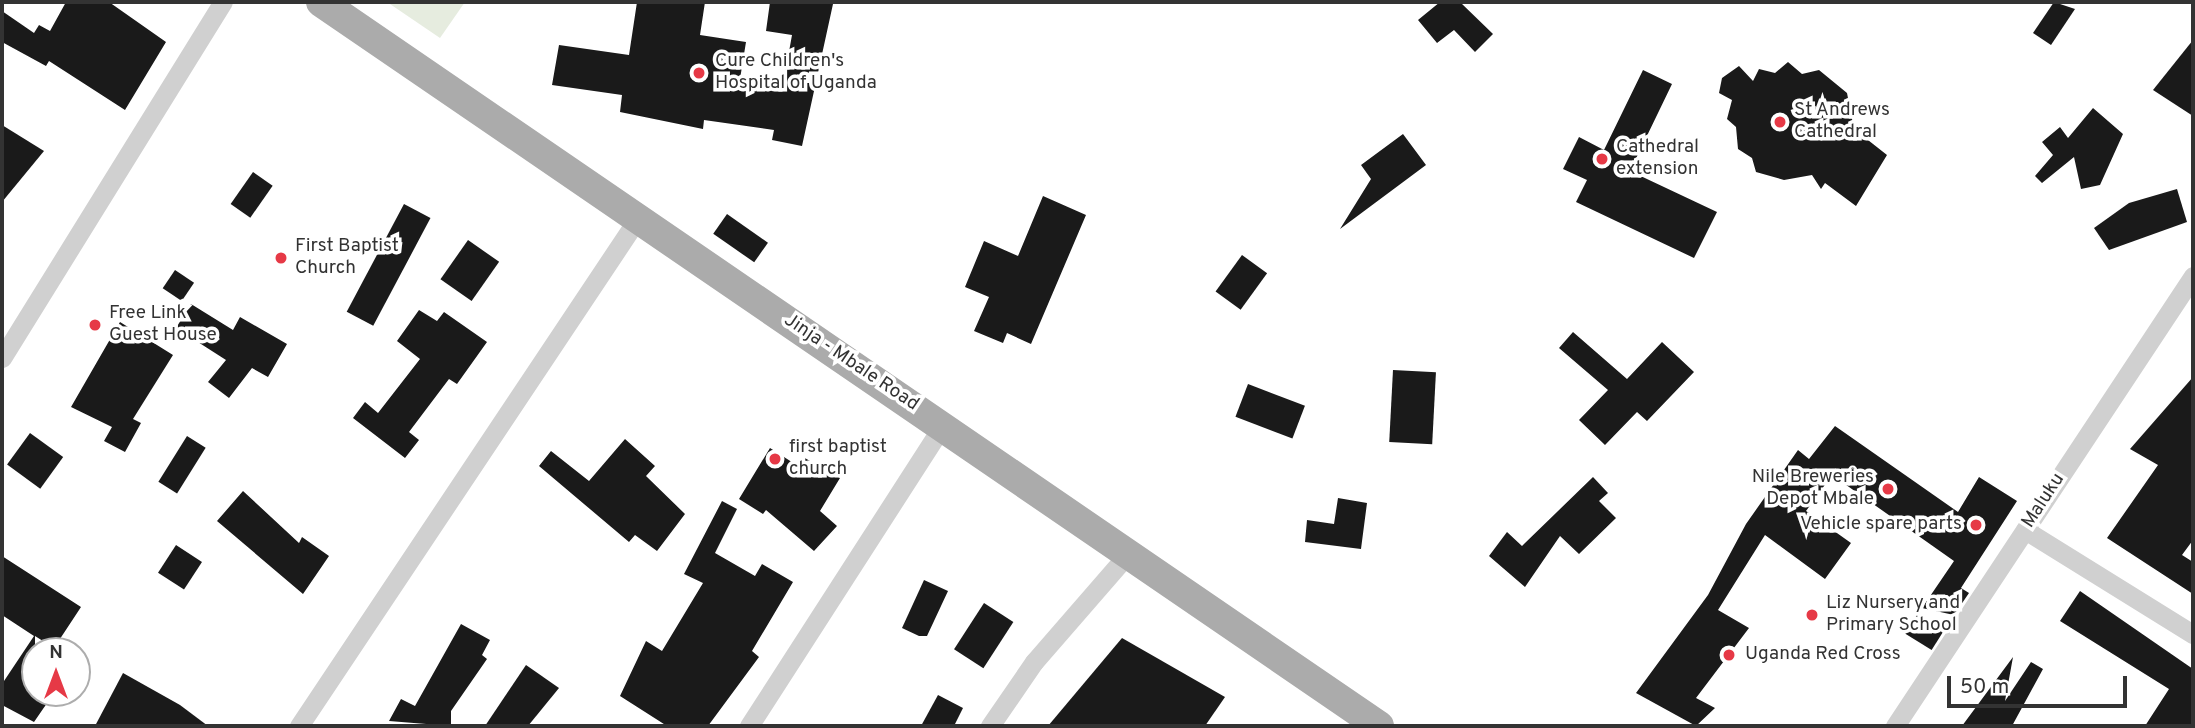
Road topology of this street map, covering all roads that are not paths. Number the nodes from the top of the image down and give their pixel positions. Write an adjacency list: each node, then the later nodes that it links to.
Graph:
1 (223, 2): 5 (street)
2 (321, 2): 3 (main road, Jinja - Mbale Road)
3 (638, 218): 6 (main road, Jinja - Mbale Road); 10 (street)
4 (2193, 276): 7 (street, Maluku)
5 (2, 358)
6 (942, 426): 8 (main road, Jinja - Mbale Road); 11 (street)
7 (2025, 530): 9 (street); 14 (street, Maluku)
8 (1128, 554): 12 (street); 13 (main road, Jinja - Mbale Road)
9 (2193, 634)
10 (299, 726)
11 (749, 726)
12 (990, 726)
13 (1379, 726)
14 (1895, 726)

